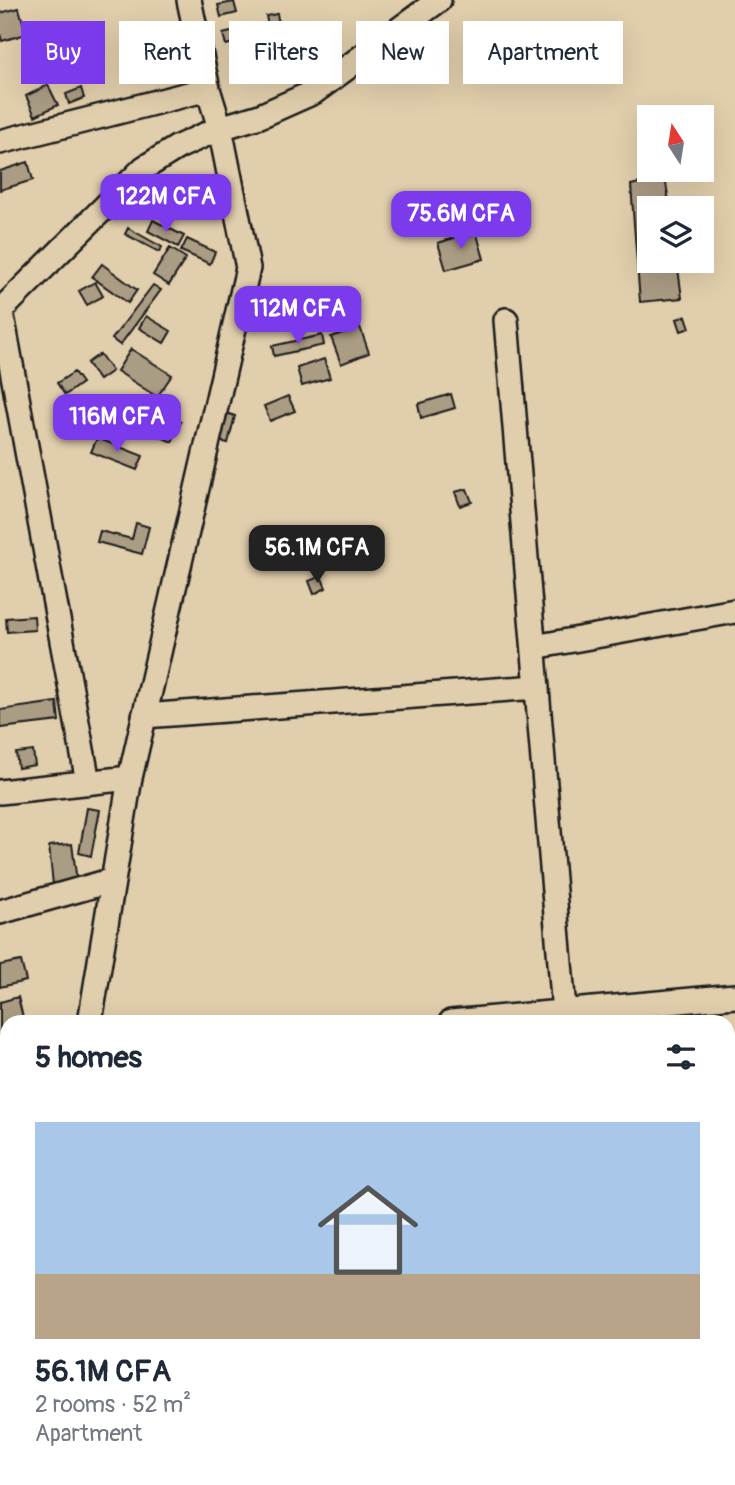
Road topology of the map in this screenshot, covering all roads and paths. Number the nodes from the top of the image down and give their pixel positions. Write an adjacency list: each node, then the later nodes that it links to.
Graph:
1 (189, 0): 3 (street)
2 (439, 0): 4 (street)
3 (208, 89): 4 (street); 5 (street)
4 (220, 128): 6 (street); 11 (street)
5 (0, 142)
6 (1, 311): 13 (street)
7 (506, 320): 9 (street)
8 (735, 611): 9 (street)
9 (534, 647): 10 (street)
10 (537, 687): 11 (street); 19 (street)
11 (144, 716): 12 (street)
12 (130, 778): 13 (street); 15 (street)
13 (88, 782): 14 (street)
14 (0, 792)
15 (113, 880): 16 (street); 18 (street)
16 (0, 912)
17 (735, 996): 20 (street)
18 (91, 1015)
19 (564, 1015)
20 (580, 1015)

